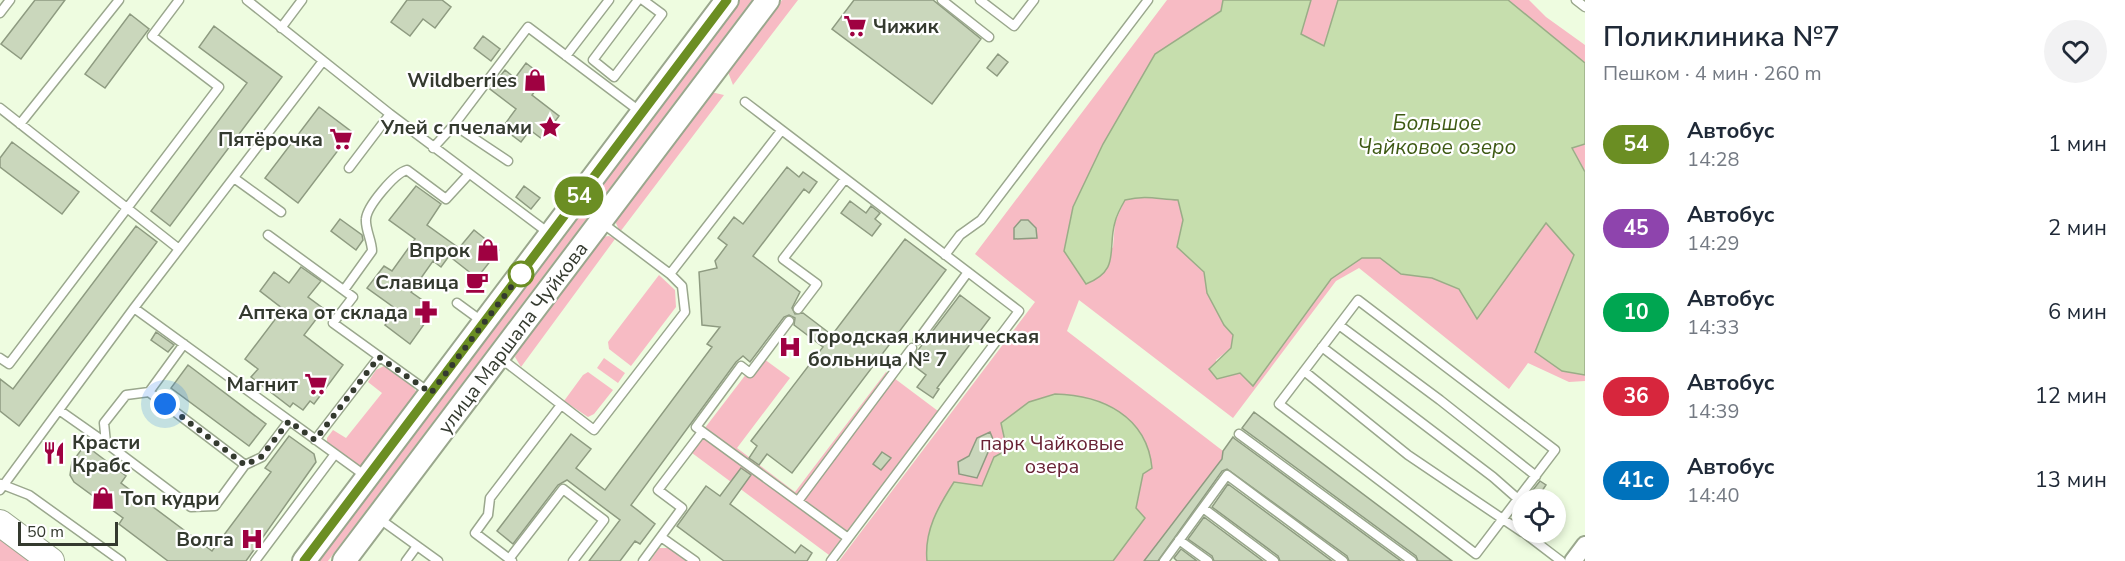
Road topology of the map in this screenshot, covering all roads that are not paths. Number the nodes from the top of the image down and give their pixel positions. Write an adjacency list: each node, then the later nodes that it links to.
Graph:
1 (10, 0): 17 (lane)
2 (119, 0): 26 (lane)
3 (179, 0): 35 (lane)
4 (247, 0): 18 (lane)
5 (302, 0): 18 (lane)
6 (609, 0): 20 (lane)
7 (638, 0): 8 (lane)
8 (643, 0)
9 (727, 0): 24 (main road, улица Маршала Чуйкова)
10 (768, 0): 37 (main road, улица Маршала Чуйкова)
11 (942, 0): 19 (lane)
12 (980, 0): 13 (lane)
13 (1034, 0)
14 (1148, 0): 41 (lane)
15 (1576, 0): 16 (lane)
16 (1585, 7)
17 (0, 13)
18 (281, 28): 21 (lane)
19 (989, 37)
20 (566, 56): 24 (lane); 27 (lane)
21 (323, 61): 25 (lane); 33 (lane)
22 (745, 102): 28 (lane)
23 (0, 108): 26 (lane)
24 (642, 113): 39 (main road, улица Маршала Чуйкова)
25 (390, 114): 29 (lane); 31 (lane)
26 (20, 124): 35 (lane)
27 (454, 125): 29 (lane); 30 (lane)
28 (780, 131): 34 (lane); 43 (lane)
29 (433, 148): 32 (lane)
30 (508, 161)
31 (349, 168)
32 (468, 175): 39 (lane); 44 (lane)
33 (234, 178): 36 (lane); 40 (lane)
34 (845, 179): 41 (lane); 47 (lane)
35 (127, 208): 40 (lane); 55 (lane)
36 (281, 212)
37 (601, 222): 43 (lane); 54 (main road, улица Маршала Чуйкова)
38 (268, 235): 44 (lane)
39 (550, 235): 49 (main road, улица Маршала Чуйкова)
40 (179, 249): 46 (lane)
41 (945, 255): 42 (lane)
42 (968, 272): 73 (lane); 81 (lane)
43 (670, 274): 59 (lane)
44 (344, 290): 53 (lane)
45 (457, 303): 49 (lane)
46 (134, 308): 51 (lane); 60 (lane)
47 (798, 309)
48 (789, 321): 62 (lane)
49 (484, 323): 58 (main road, улица Маршала Чуйкова)
50 (1339, 325): 52 (lane); 68 (lane); 68 (lane)
51 (184, 344): 57 (lane); 61 (lane)
52 (1322, 347): 56 (lane); 72 (lane)
53 (379, 357): 58 (lane); 64 (lane)
54 (498, 357): 59 (lane); 76 (main road, улица Маршала Чуйкова)
55 (0, 358)
56 (1304, 371): 77 (lane); 77 (lane)
57 (149, 392): 65 (lane); 67 (lane)
58 (431, 393): 69 (main road, улица Маршала Чуйкова)
59 (561, 405): 86 (lane)
60 (59, 410): 65 (lane); 70 (lane)
61 (289, 421): 64 (lane); 67 (lane)
62 (702, 432): 73 (lane); 80 (lane)
63 (1239, 434): 102 (lane)
64 (315, 440): 66 (lane)
65 (106, 443): 67 (lane)
66 (335, 454): 69 (lane); 89 (lane)
67 (245, 465)
68 (1536, 476): 71 (lane)
69 (367, 478): 90 (main road, улица Маршала Чуйкова)
70 (1, 486): 88 (lane)
71 (1526, 489)
72 (1512, 494)
73 (798, 501): 81 (lane)
74 (1203, 507): 82 (lane); 100 (lane); 101 (lane)
75 (1512, 507): 77 (lane)
76 (377, 517): 85 (lane); 91 (main road, улица Маршала Чуйкова)
77 (1504, 518): 79 (lane)
78 (0, 523): 87 (main road)
79 (1512, 524)
80 (661, 537): 95 (lane); 96 (lane)
81 (848, 538): 97 (lane)
82 (1179, 540): 98 (lane); 99 (lane)
83 (1537, 543): 103 (lane)
84 (1585, 545): 104 (street)
85 (417, 546): 92 (lane); 93 (lane)
86 (511, 560): 94 (lane)
87 (51, 561)
88 (121, 561)
89 (255, 561)
90 (304, 561)
91 (344, 561)
92 (406, 561)
93 (438, 561)
94 (573, 561)
95 (643, 561)
96 (695, 561)
97 (831, 561)
98 (1164, 561)
99 (1208, 561)
100 (1274, 561)
101 (1343, 561)
102 (1412, 561)
103 (1561, 561)
104 (1573, 561)

